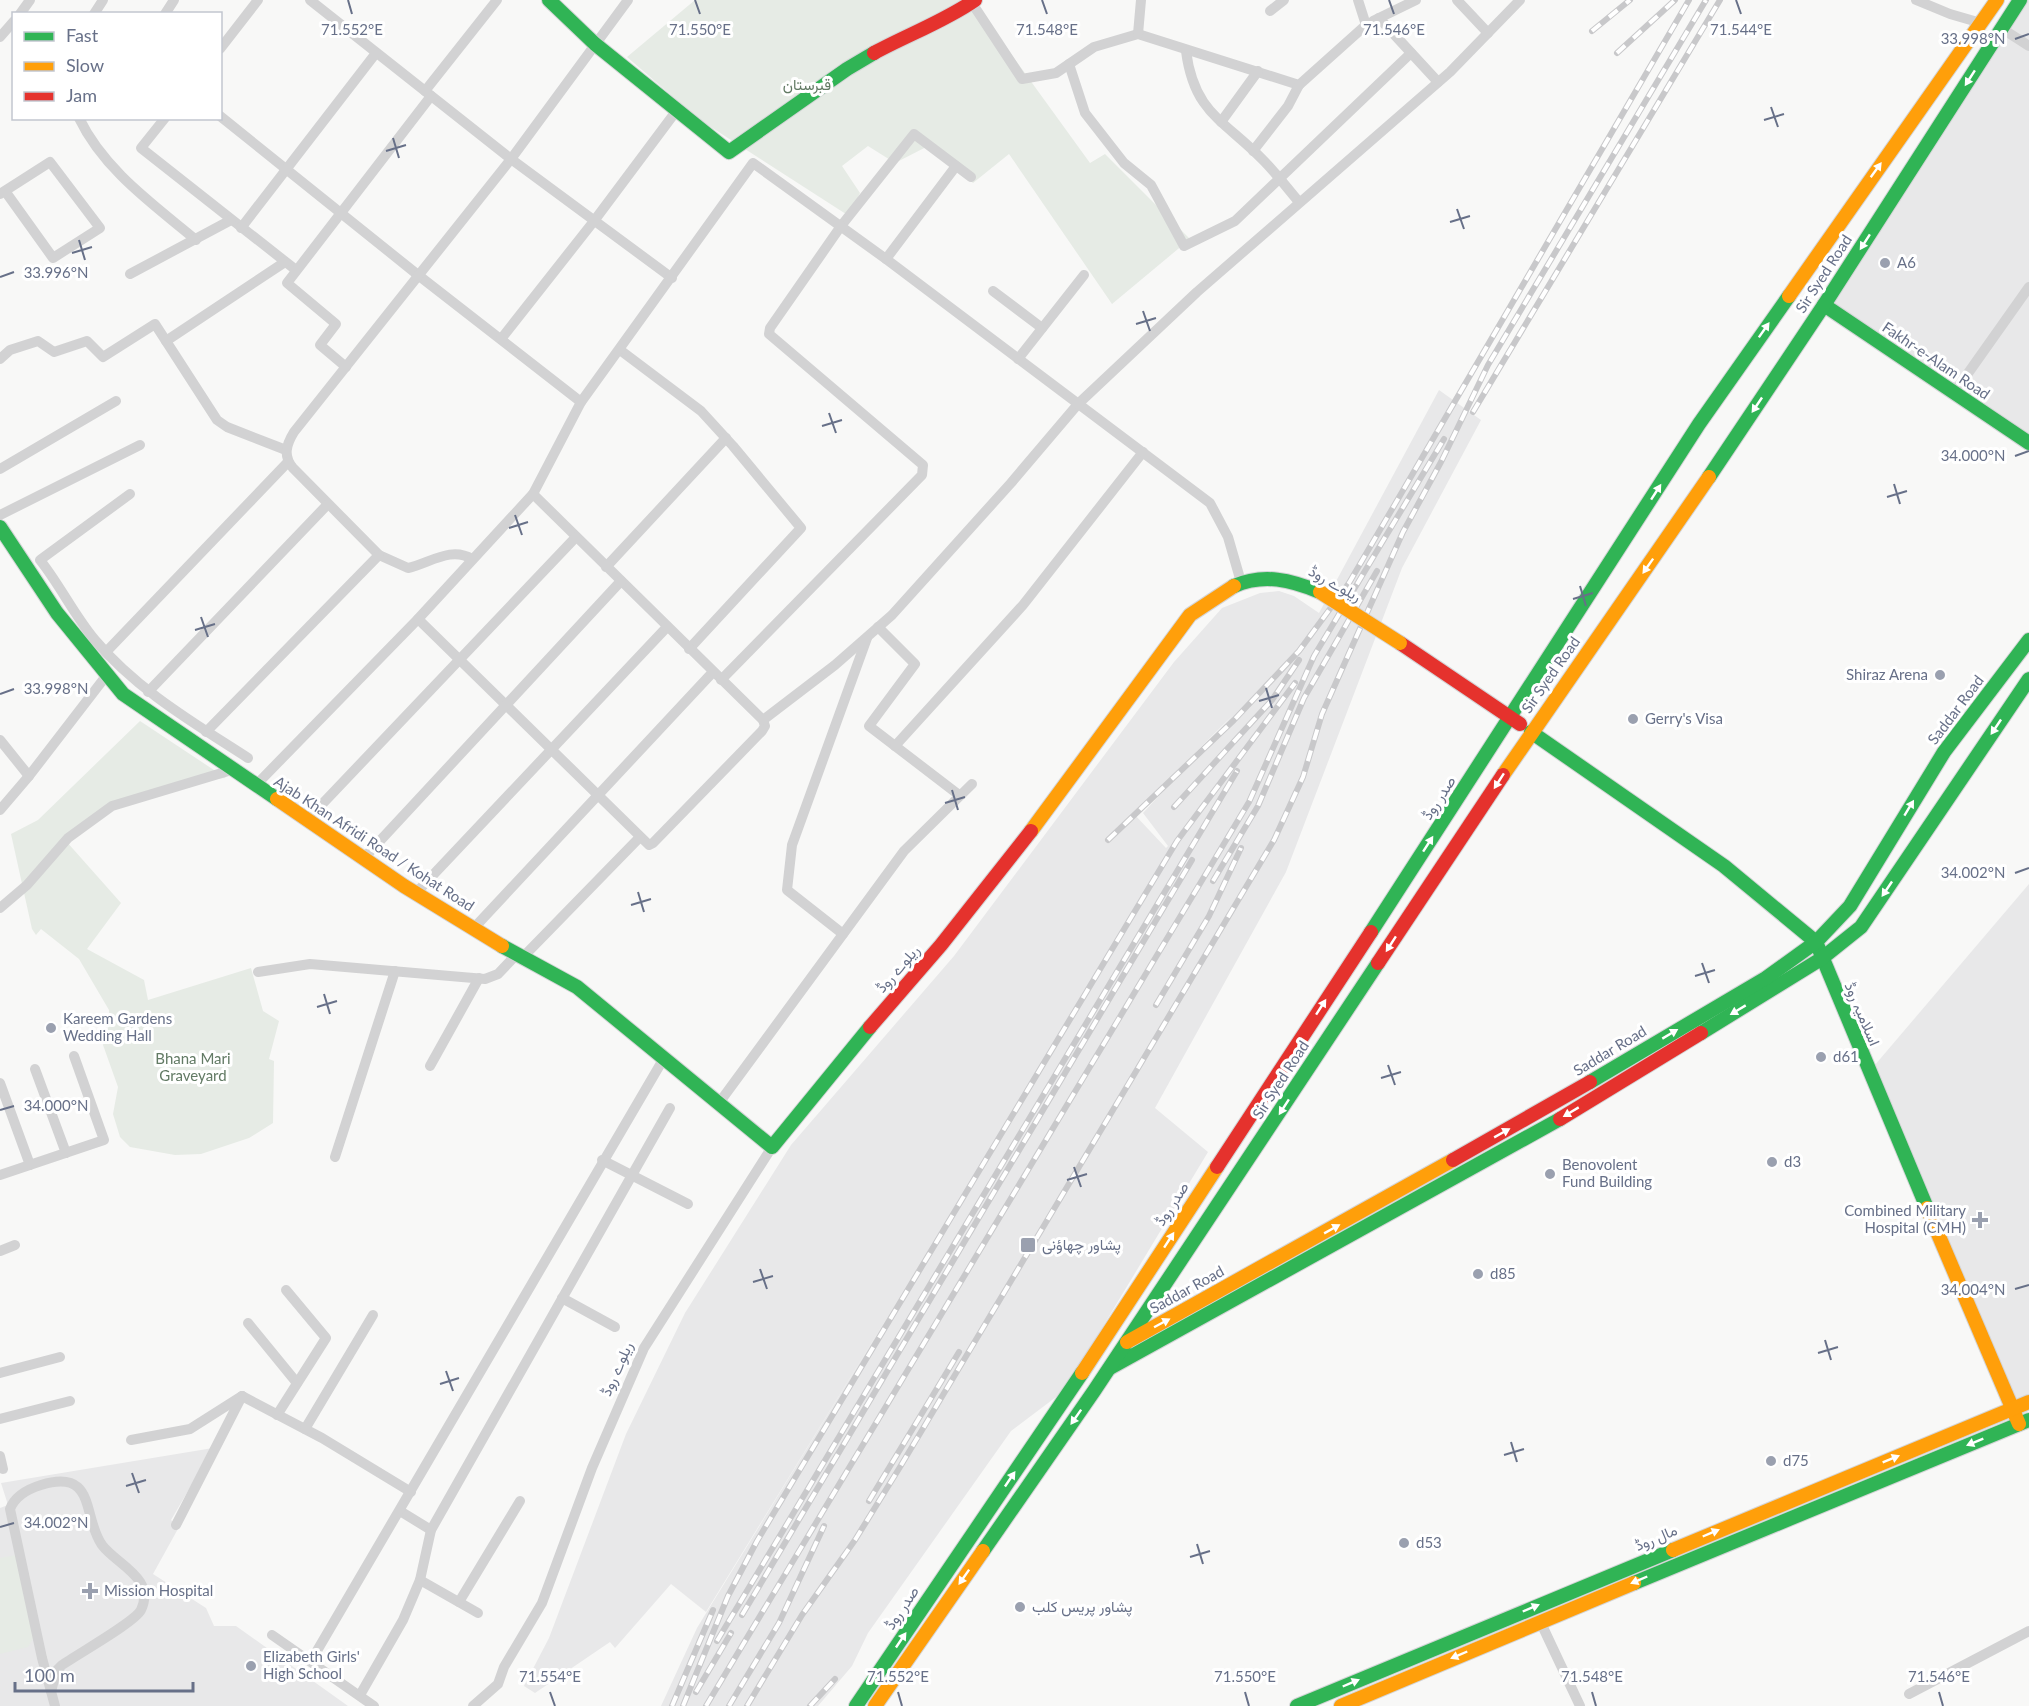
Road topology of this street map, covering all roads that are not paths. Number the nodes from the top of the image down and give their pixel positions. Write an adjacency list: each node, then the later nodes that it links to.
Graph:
1 (258, 0): 26 (street)
2 (310, 0): 29 (street)
3 (497, 0): 35 (street)
4 (549, 0): 25 (main road)
5 (628, 0): 25 (street)
6 (1142, 0): 23 (street)
7 (1284, 0): 16 (street)
8 (1358, 0): 20 (street)
9 (1416, 0): 17 (street)
10 (1457, 0): 22 (street)
11 (1520, 0): 22 (street)
12 (1916, 0): 19 (street)
13 (1997, 0): 19 (main road)
14 (2020, 0): 21 (main road, Sir Syed Road)
15 (974, 2): 31 (street); 36 (main road)
16 (1270, 11)
17 (1379, 18): 20 (street); 30 (street)
18 (12, 23): 24 (street)
19 (1981, 23): 21 (main road); 107 (main road, صدر روڈ, one-way to 19)
20 (1366, 25): 34 (street)
21 (2001, 28): 27 (street); 64 (main road, Sir Syed Road, one-way to 64)
22 (1488, 33): 33 (street)
23 (1138, 34): 28 (street); 31 (street)
24 (0, 37)
25 (595, 44): 36 (main road); 42 (street)
26 (222, 46)
27 (2029, 46)
28 (1186, 51): 32 (street); 40 (street)
29 (376, 53): 35 (street); 44 (street)
30 (1411, 53): 33 (street); 46 (street)
31 (1070, 64): 46 (street)
32 (1258, 71): 34 (street); 40 (street)
33 (1438, 82): 48 (street)
34 (1299, 85): 41 (street)
35 (428, 94): 42 (street); 49 (street)
36 (676, 110): 51 (street)
37 (222, 118): 44 (street)
38 (80, 120): 54 (street)
39 (163, 120): 50 (street)
40 (1221, 122): 41 (street)
41 (1253, 151): 46 (street)
42 (511, 159): 51 (street); 59 (street)
43 (956, 166): 45 (street); 52 (street); 55 (street)
44 (287, 170): 49 (street); 53 (street)
45 (970, 177)
46 (1280, 180): 48 (street)
47 (3, 192): 47 (street)
48 (1299, 202): 75 (street)
49 (340, 213): 57 (street); 59 (street)
50 (231, 220): 53 (street); 54 (street)
51 (594, 221): 61 (street); 66 (street)
52 (841, 226): 55 (street); 61 (street); 103 (street)
53 (241, 228): 56 (street)
54 (196, 240): 58 (street)
55 (886, 259): 70 (street)
56 (285, 262): 57 (street); 67 (street)
57 (296, 270): 71 (street)
58 (130, 274)
59 (418, 275): 66 (street); 71 (street)
60 (1084, 275): 65 (street)
61 (672, 278): 68 (street)
62 (2029, 287): 72 (street)
63 (993, 291): 65 (street)
64 (1824, 305): 72 (main road, Fakhr-e-Alam Road); 110 (main road, Sir Syed Road, one-way to 110)
65 (1042, 328): 70 (street)
66 (501, 339): 74 (street)
67 (166, 341): 69 (street); 79 (street)
68 (620, 350): 74 (street); 76 (street)
69 (0, 358)
70 (1018, 359): 75 (street)
71 (346, 367): 79 (street)
72 (1954, 393): 77 (main road, Fakhr-e-Alam Road)
73 (116, 401): 82 (street)
74 (581, 402): 84 (street)
75 (1078, 404): 80 (street); 96 (street)
76 (726, 438): 91 (street); 99 (street)
77 (2029, 443)
78 (140, 445): 86 (street)
79 (286, 450): 81 (street)
80 (1143, 452): 93 (street); 112 (street)
81 (288, 462): 85 (street); 100 (street)
82 (0, 469)
83 (130, 494): 100 (street)
84 (533, 494): 88 (street); 90 (street)
85 (327, 505): 89 (street); 105 (street)
86 (0, 515)
87 (0, 527): 102 (main road, Ajab Khan Afridi Road / Kohat Road)
88 (576, 537): 91 (street); 101 (street)
89 (378, 555): 90 (street); 109 (street)
90 (472, 559): 94 (street)
91 (606, 567): 92 (street)
92 (621, 581): 95 (street); 106 (street)
93 (1241, 582): 107 (main road, ریلوے روڈ, bridge); 142 (main road, ریلوے روڈ)
94 (418, 619): 101 (street); 118 (street)
95 (667, 627): 99 (street); 113 (street)
96 (878, 627): 97 (street); 112 (street)
97 (868, 636): 108 (street); 128 (street)
98 (2029, 640): 129 (main road, Saddar Road, one-way to 98)
99 (689, 649): 103 (street)
100 (106, 652): 105 (street)
101 (459, 660): 106 (street); 122 (street)
102 (106, 676): 115 (main road, Ajab Khan Afridi Road / Kohat Road); 116 (street)
103 (717, 676): 108 (street); 120 (street)
104 (2029, 679): 131 (main road, Saddar Road, one-way to 131)
105 (148, 692): 109 (street)
106 (506, 705): 113 (street); 124 (street)
107 (1511, 718): 110 (main road, ریلوے روڈ); 160 (main road, صدر روڈ, one-way to 107)
108 (763, 720): 123 (street)
109 (206, 732): 114 (street)
110 (1531, 732): 129 (main road); 158 (main road, Sir Syed Road, one-way to 158)
111 (0, 740): 116 (street)
112 (895, 746): 119 (street)
113 (551, 750): 120 (street); 125 (street)
114 (248, 758)
115 (235, 770): 118 (main road, Ajab Khan Afridi Road / Kohat Road); 126 (street)
116 (29, 776): 121 (street)
117 (972, 784): 119 (street)
118 (256, 785): 122 (main road, Ajab Khan Afridi Road / Kohat Road)
119 (960, 795): 128 (street)
120 (598, 796): 123 (street); 127 (street)
121 (0, 810)
122 (307, 820): 124 (main road, Ajab Khan Afridi Road / Kohat Road)
123 (640, 837): 130 (street)
124 (364, 858): 125 (main road, Ajab Khan Afridi Road / Kohat Road)
125 (416, 893): 127 (main road, Ajab Khan Afridi Road / Kohat Road)
126 (0, 908)
127 (474, 929): 130 (main road, Ajab Khan Afridi Road / Kohat Road)
128 (843, 934): 140 (street)
129 (1816, 942): 131 (main road, اسلامیہ روڈ); 154 (main road, Saddar Road, one-way to 129)
130 (520, 956): 134 (street); 136 (main road, Ajab Khan Afridi Road / Kohat Road)
131 (1821, 959): 154 (main road, Saddar Road, one-way to 154); 167 (main road, اسلامیہ روڈ)
132 (395, 971): 133 (street); 134 (street); 144 (street)
133 (258, 972)
134 (479, 978): 137 (street)
135 (74, 1056): 143 (street)
136 (664, 1058): 140 (main road, Ajab Khan Afridi Road / Kohat Road); 145 (street)
137 (430, 1066)
138 (35, 1069): 143 (street)
139 (0, 1083): 146 (street)
140 (719, 1103): 142 (main road, Ajab Khan Afridi Road / Kohat Road)
141 (670, 1108): 148 (street)
142 (772, 1147): 194 (street, ریلوے روڈ)
143 (66, 1153): 146 (street)
144 (335, 1157)
145 (602, 1160): 148 (street); 175 (street)
146 (30, 1165): 147 (street)
147 (0, 1175)
148 (632, 1176): 149 (street); 153 (street)
149 (688, 1204)
150 (15, 1245): 151 (street)
151 (0, 1251)
152 (286, 1290): 163 (street)
153 (562, 1298): 157 (street); 181 (street)
154 (1218, 1301): 158 (main road, Saddar Road, one-way to 154); 161 (main road, Saddar Road)
155 (373, 1315): 171 (street)
156 (248, 1323): 163 (street)
157 (615, 1327)
158 (1125, 1343): 160 (main road, Saddar Road); 161 (main road, Sir Syed Road)
159 (60, 1357): 162 (street)
160 (1091, 1360): 195 (main road, صدر روڈ, one-way to 160)
161 (1109, 1369): 196 (main road, one-way to 196)
162 (0, 1372)
163 (297, 1383): 168 (street)
164 (242, 1396): 168 (street); 172 (street); 180 (street)
165 (70, 1401): 169 (street)
166 (2029, 1402): 167 (main road, مال روڈ)
167 (2012, 1409): 170 (main road, اسلامیہ روڈ); 177 (main road, مال روڈ, one-way to 167)
168 (277, 1415): 171 (street)
169 (0, 1419)
170 (2024, 1422): 179 (main road, one-way to 179)
171 (305, 1429): 175 (street)
172 (131, 1440)
173 (0, 1456): 174 (street)
174 (3, 1469)
175 (411, 1492): 178 (street)
176 (520, 1501): 183 (street)
177 (1781, 1504): 179 (main road); 197 (main road, مال روڈ, one-way to 177)
178 (400, 1512): 181 (street); 188 (street)
179 (1787, 1518): 185 (main road, one-way to 185)
180 (176, 1525)
181 (431, 1530): 182 (street)
182 (420, 1580): 183 (street); 191 (street)
183 (459, 1602): 184 (street)
184 (478, 1614)
185 (1540, 1621): 198 (main road, one-way to 198); 199 (street)
186 (2029, 1631): 190 (street)
187 (272, 1635): 188 (street)
188 (311, 1661): 191 (street)
189 (51, 1692): 189 (street); 192 (street)
190 (1910, 1694)
191 (360, 1695): 193 (street)
192 (55, 1706)
193 (374, 1706)
194 (473, 1706)
195 (856, 1706)
196 (875, 1706)
197 (1297, 1706)
198 (1341, 1706)
199 (1580, 1706)

